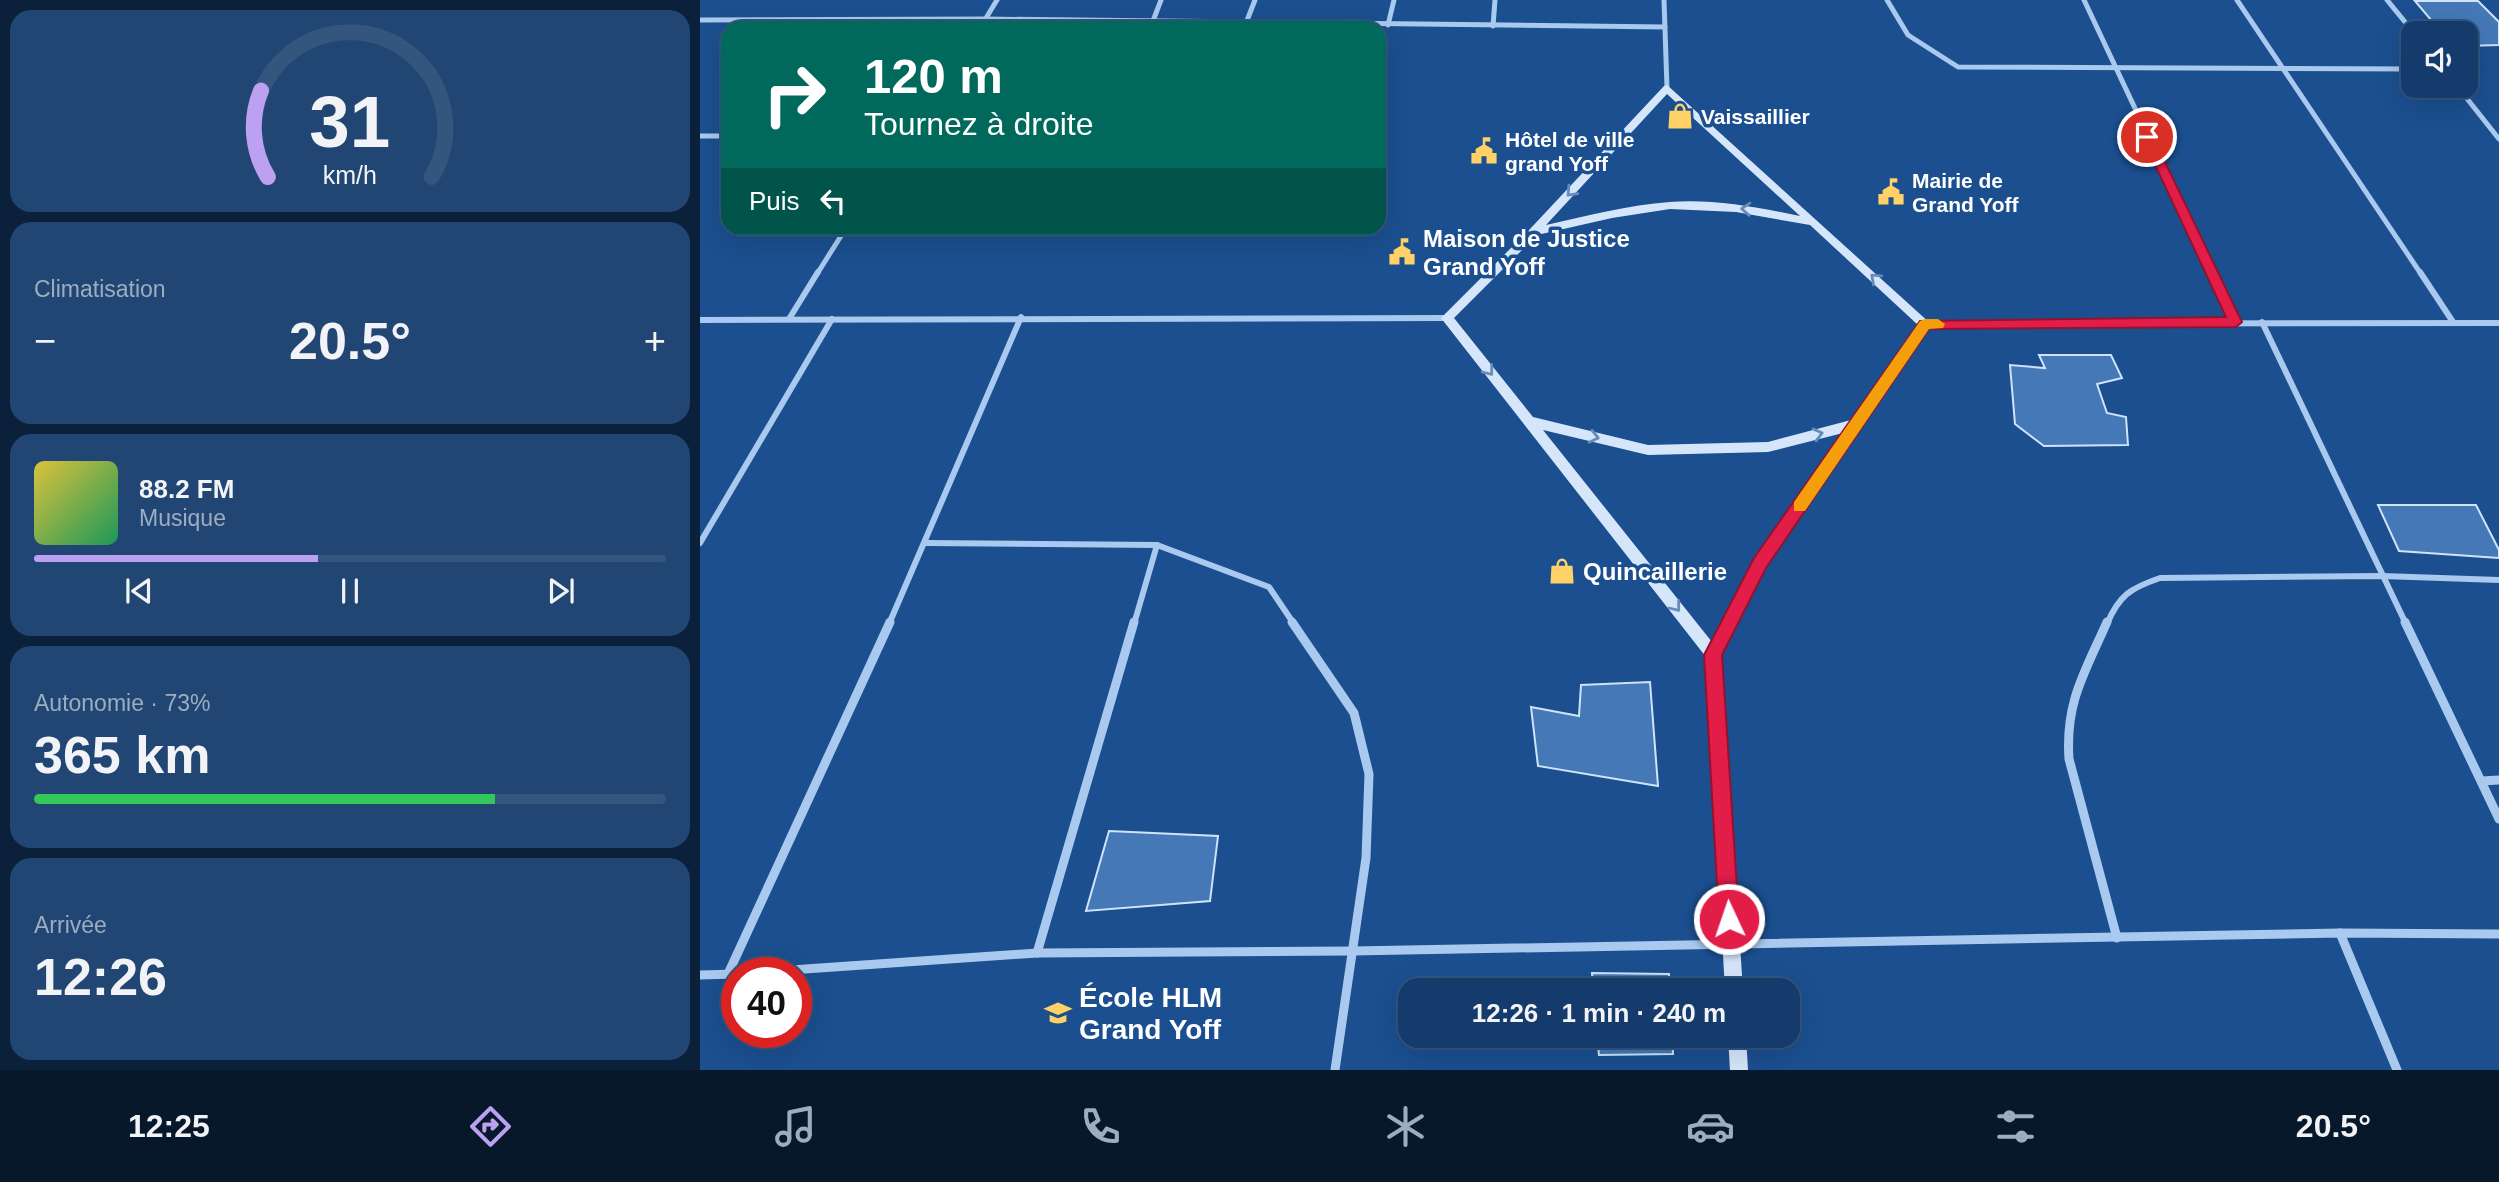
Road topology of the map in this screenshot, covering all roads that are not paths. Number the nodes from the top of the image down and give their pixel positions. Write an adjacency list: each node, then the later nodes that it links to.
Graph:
1 (996, 0): 11 (street)
2 (1161, 0): 13 (street)
3 (1255, 0): 14 (street)
4 (1394, 0): 16 (street)
5 (1495, 0): 17 (street)
6 (1664, 0): 18 (street)
7 (1887, 0): 19 (street)
8 (2084, 0): 19 (street)
9 (2237, 0): 20 (street)
10 (2387, 0): 15 (street)
11 (986, 19): 12 (street); 13 (street)
12 (700, 20)
13 (1153, 21)
14 (1247, 21)
15 (2404, 21)
16 (1388, 25): 17 (street)
17 (1493, 26): 18 (street)
18 (1665, 27): 22 (street)
19 (2114, 68): 20 (street); 35 (street)
20 (2281, 69): 21 (street); 37 (street)
21 (2401, 69)
22 (1667, 88): 27 (street); 28 (street, one-way to 28)
23 (2467, 98): 26 (street)
24 (700, 136): 25 (street)
25 (721, 136)
26 (2499, 139)
27 (1813, 222): 28 (street, one-way to 28); 39 (street, one-way to 27)
28 (1534, 232): 31 (street)
29 (842, 235): 32 (street)
30 (1021, 317): 31 (street); 33 (street); 42 (street)
31 (1447, 318): 40 (street, one-way to 40)
32 (789, 319): 33 (street); 34 (street)
33 (832, 319): 43 (street)
34 (700, 320)
35 (2236, 322): 36 (street); 39 (street)
36 (2262, 322): 37 (street); 45 (street)
37 (2453, 323): 38 (street)
38 (2499, 323)
39 (1925, 324): 41 (street)
40 (1527, 421): 41 (street, one-way to 41); 47 (street, one-way to 47)
41 (1857, 424): 47 (street)
42 (926, 542): 44 (street); 57 (street)
43 (700, 543)
44 (1157, 545): 55 (street); 56 (street)
45 (2382, 576): 46 (street); 48 (street); 53 (street)
46 (2499, 580)
47 (1713, 655): 54 (street)
48 (2482, 780): 49 (street); 50 (street)
49 (2499, 780)
50 (2499, 818)
51 (2340, 933): 52 (street); 53 (street); 65 (street)
52 (2499, 934)
53 (2117, 938): 54 (street)
54 (1731, 945): 55 (street); 61 (street)
55 (1353, 951): 56 (street); 63 (street)
56 (1037, 953): 58 (street)
57 (740, 957)
58 (812, 969)
59 (721, 974): 60 (street)
60 (700, 975)
61 (1733, 978)
62 (1738, 1048): 64 (street)
63 (1335, 1070)
64 (1739, 1070)
65 (2397, 1070)

